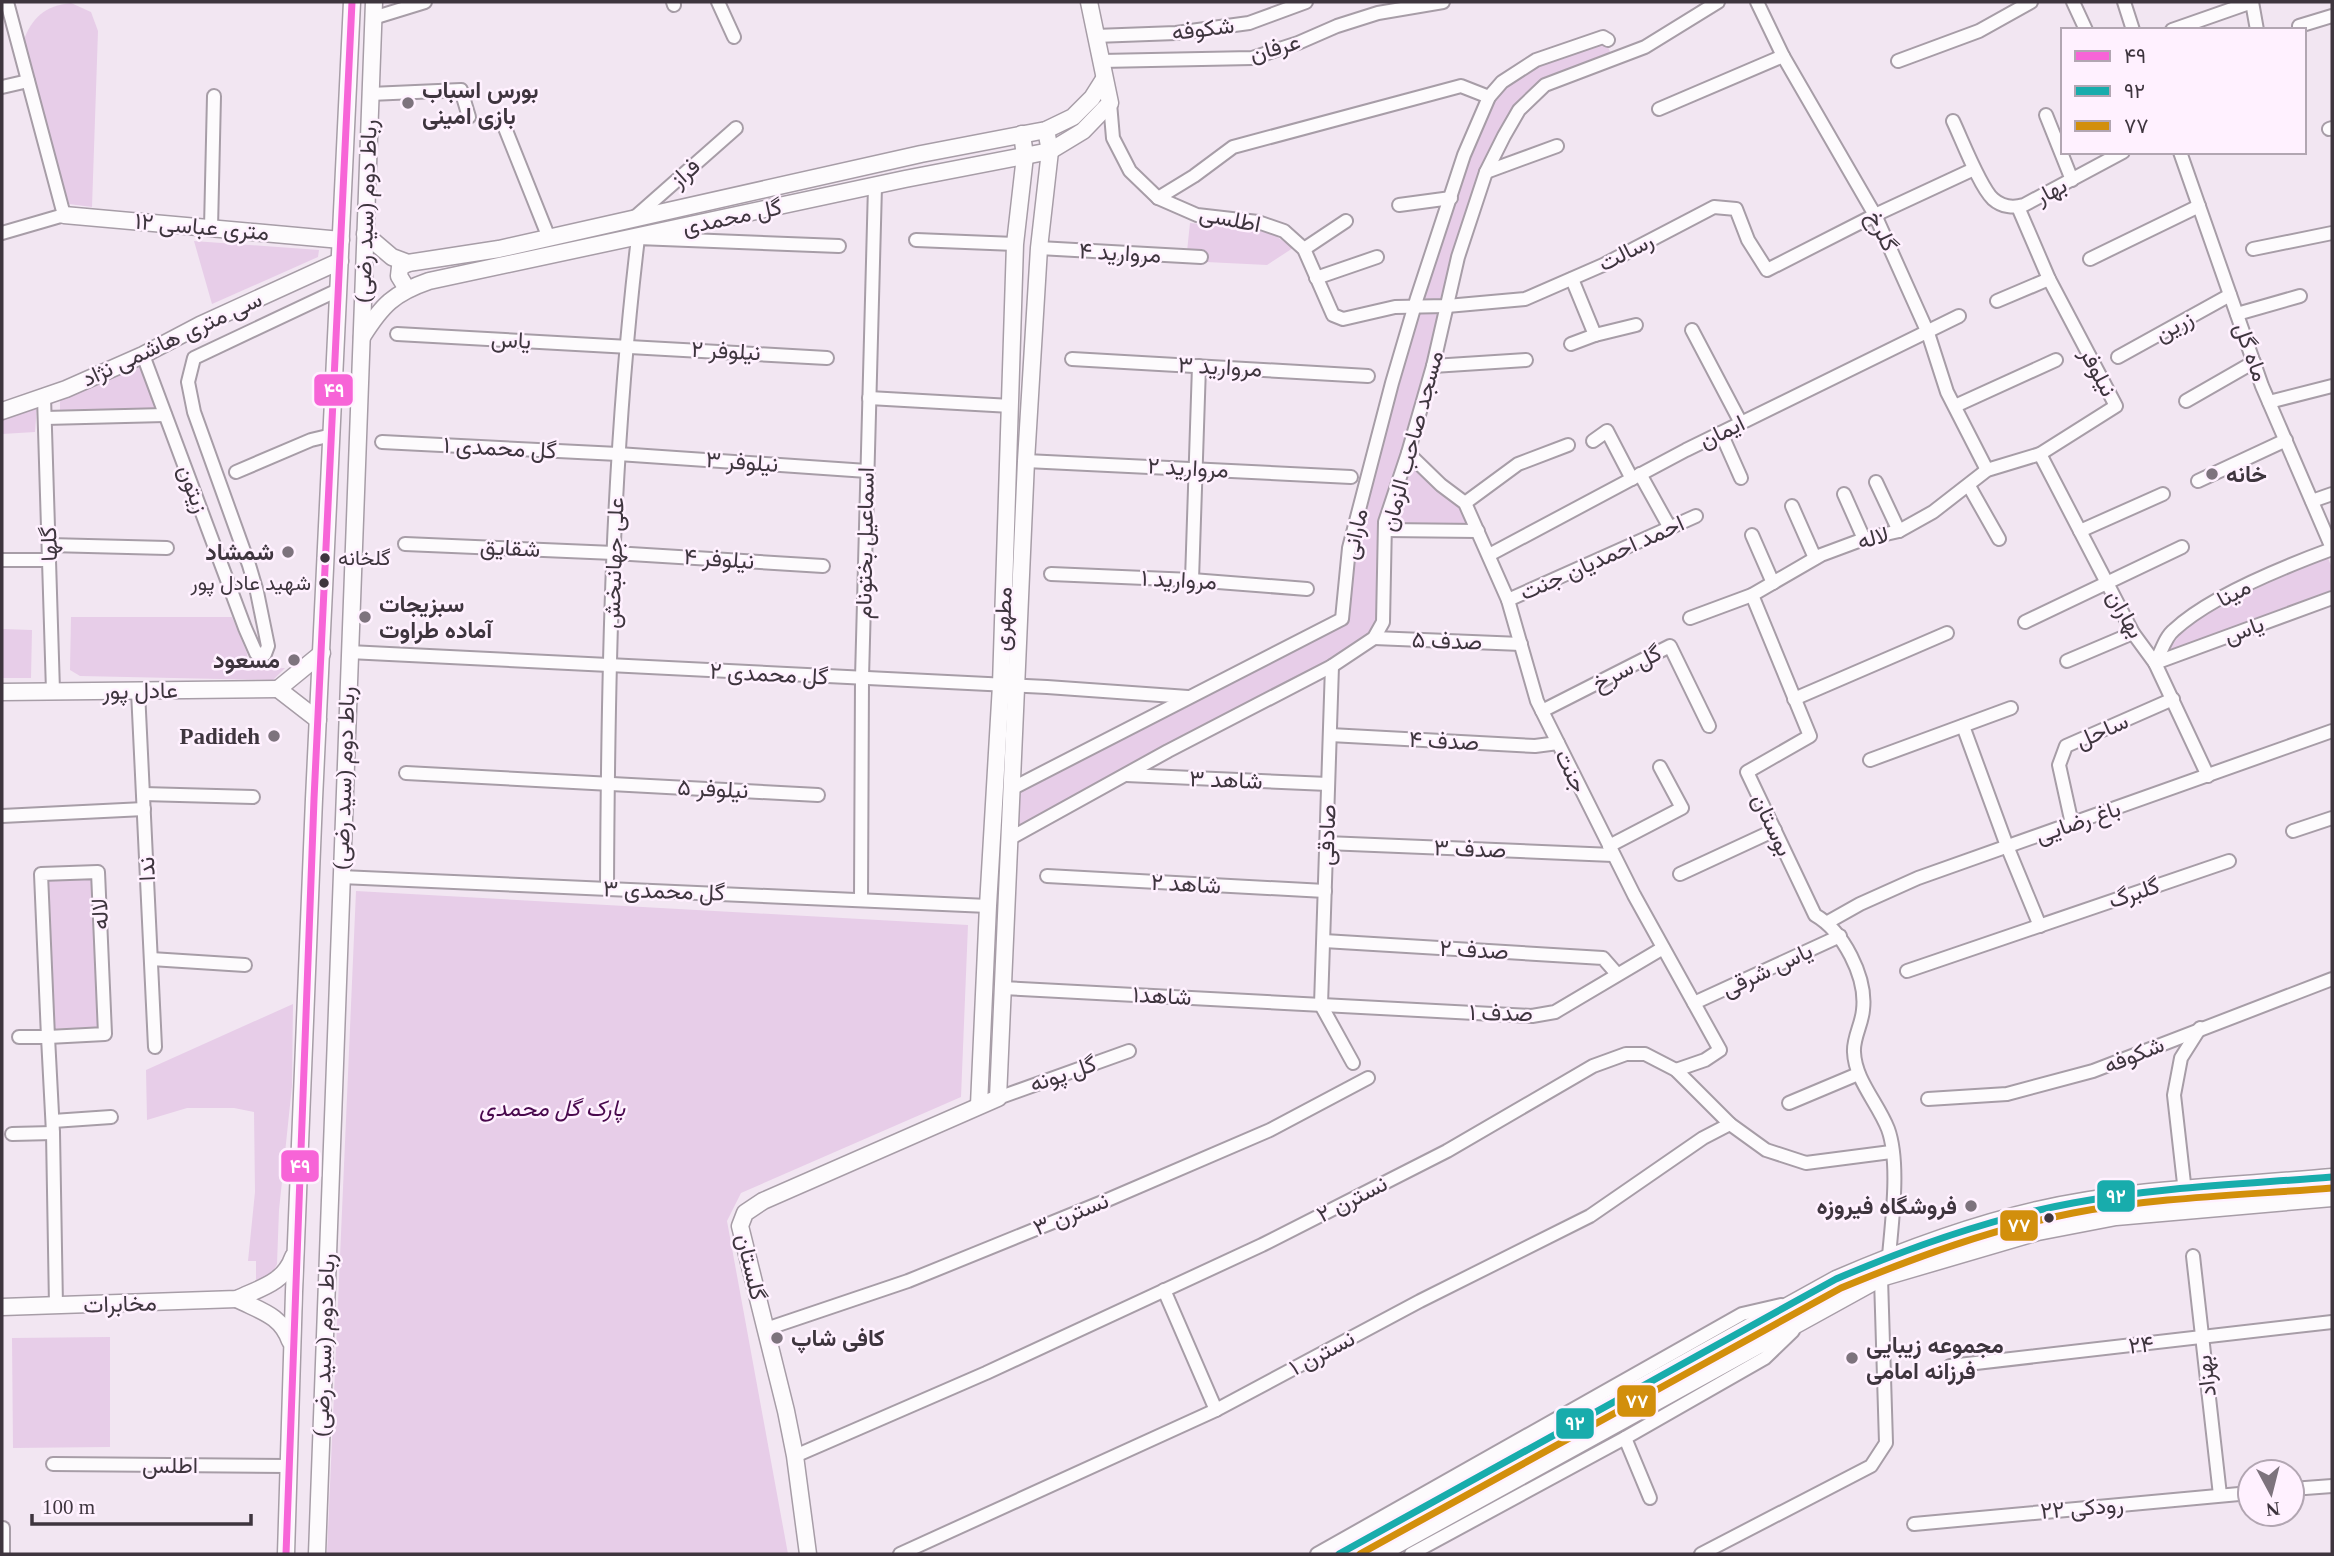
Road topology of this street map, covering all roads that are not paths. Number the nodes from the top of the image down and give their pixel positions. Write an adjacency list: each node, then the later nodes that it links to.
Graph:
1 (8, 2): 28 (street)
2 (352, 2): 68 (street, رباط دوم (سید رضی))
3 (425, 2): 14 (street)
4 (718, 2): 22 (street)
5 (1089, 2): 21 (street)
6 (1306, 2): 21 (street, شکوفه)
7 (1443, 2): 25 (street, عرفان)
8 (1718, 2): 50 (street, مسجد صاحب الزمان)
9 (1757, 2): 24 (street, گلرخ)
10 (2031, 2): 26 (street)
11 (2073, 2): 17 (street)
12 (2124, 2): 18 (street)
13 (2252, 2): 19 (street); 20 (street)
14 (373, 10): 30 (street, رباط دوم (سید رضی))
15 (2332, 16): 16 (street)
16 (2299, 26)
17 (2085, 28)
18 (2132, 28)
19 (2178, 28)
20 (2257, 28)
21 (1096, 36): 25 (street)
22 (734, 37)
23 (1608, 40): 32 (street, مارانی)
24 (1783, 56): 34 (street); 59 (street, گلرخ)
25 (1101, 61): 27 (street)
26 (1898, 61)
27 (1104, 79): 33 (street); 40 (street, گل محمدی)
28 (28, 81): 29 (street); 58 (street)
29 (2, 87)
30 (370, 94): 36 (street); 64 (street, رباط دوم (سید رضی))
31 (215, 96): 62 (street)
32 (1489, 97): 53 (street); 54 (street, مارانی)
33 (1110, 103): 43 (street, گل محمدی); 53 (street, اطلسی)
34 (1659, 109)
35 (2046, 115): 44 (street)
36 (469, 117)
37 (1953, 121): 49 (street, بهار)
38 (503, 124): 67 (street)
39 (736, 128): 60 (street, فراز)
40 (1045, 130): 41 (street, گل محمدی); 43 (street, مطهری)
41 (1022, 134): 48 (street, مطهری); 60 (street, گل محمدی)
42 (1558, 146): 50 (street)
43 (1050, 151): 48 (street, گل محمدی); 72 (street, مطهری)
44 (2061, 152)
45 (2062, 154): 51 (street)
46 (2119, 154): 51 (street, بهار)
47 (2181, 154): 56 (street, ماه گل)
48 (1025, 156): 52 (street, گل محمدی); 70 (street, مطهری)
49 (1975, 169): 57 (street, بهار); 59 (street)
50 (1486, 172): 89 (street, مسجد صاحب الزمان)
51 (2072, 180): 57 (street, بهار)
52 (875, 186): 66 (street, گل محمدی); 112 (street, اسماعیل بختونام)
53 (1158, 198): 73 (street, اطلسی)
54 (1451, 198): 55 (street); 88 (street, مارانی)
55 (1399, 205)
56 (2199, 205): 77 (street); 85 (street, ماه گل)
57 (2018, 207): 82 (street, نیلوفر)
58 (64, 215): 62 (street, ۱۲ متری عباسی); 63 (street)
59 (1875, 215): 81 (street, رسالت); 94 (street, گلرخ)
60 (634, 218): 66 (street); 67 (street, گل محمدی)
61 (1346, 221): 73 (street)
62 (211, 228): 68 (street, ۱۲ متری عباسی)
63 (2, 233)
64 (365, 234): 79 (street); 97 (street, رباط دوم (سید رضی))
65 (2331, 236): 74 (street)
66 (638, 237): 71 (street); 83 (street, گل محمدی); 99 (street, علی جهانبخش)
67 (549, 238): 79 (street, گل محمدی)
68 (341, 240): 78 (street, رباط دوم (سید رضی))
69 (916, 240): 70 (street)
70 (1015, 244): 115 (street, مطهری)
71 (839, 246)
72 (1039, 248): 75 (street, مروارید ۴); 131 (street, مطهری)
73 (1304, 249): 80 (street)
74 (2253, 249)
75 (1201, 257)
76 (1377, 257): 80 (street)
77 (2090, 260)
78 (340, 261): 84 (street, رباط دوم (سید رضی)); 100 (street, سی متری هاشمی نژاد)
79 (408, 263): 83 (street)
80 (1316, 278): 88 (street)
81 (1572, 279): 89 (street, رسالت); 96 (street)
82 (2049, 279): 87 (street); 130 (street, نیلوفر)
83 (407, 289): 97 (street, گل محمدی)
84 (338, 290): 118 (street, زیتون); 122 (street, رباط دوم (سید رضی))
85 (2230, 295): 90 (street, ماه گل); 101 (street, زرین)
86 (2300, 296): 90 (street)
87 (1997, 301)
88 (1415, 305): 89 (street); 194 (street, مارانی)
89 (1447, 306): 108 (street, مسجد صاحب الزمان)
90 (2237, 314): 106 (street, ماه گل)
91 (1959, 316): 94 (street, ایمان)
92 (1636, 325): 96 (street)
93 (1692, 330): 120 (street)
94 (1928, 333): 116 (street, گلرخ); 120 (street, ایمان)
95 (397, 334): 99 (street, یاس)
96 (1595, 335): 98 (street)
97 (361, 339): 123 (street, رباط دوم (سید رضی))
98 (1571, 344)
99 (625, 345): 102 (street, نیلوفر ۲); 129 (street, علی جهانبخش)
100 (143, 355): 111 (street, سی متری هاشمی نژاد); 118 (street, زیتون)
101 (2118, 357)
102 (827, 358)
103 (1072, 359): 107 (street, مروارید ۳)
104 (1526, 359): 108 (street)
105 (2056, 360): 116 (street)
106 (2254, 362): 113 (street); 114 (street, ماه گل)
107 (1199, 366): 109 (street, مروارید ۳); 132 (street)
108 (1433, 366): 128 (street, مسجد صاحب الزمان)
109 (1368, 376)
110 (2332, 386): 114 (street)
111 (44, 397): 117 (street, سی متری هاشمی نژاد); 119 (street, گلها)
112 (869, 398): 115 (street); 134 (street, اسماعیل بختونام)
113 (2186, 401)
114 (2269, 402): 124 (street, ماه گل)
115 (1011, 406): 189 (street, مطهری)
116 (1955, 406): 133 (street, گلرخ)
117 (2, 411)
118 (165, 415): 119 (street)
119 (45, 418): 158 (street, گلها)
120 (1741, 423): 121 (street, ایمان)
121 (1721, 433): 136 (street, ایمان); 138 (street)
122 (332, 435): 123 (street); 135 (street); 183 (street, رباط دوم (سید رضی))
123 (357, 436): 182 (street, رباط دوم (سید رضی))
124 (2286, 440): 139 (street); 145 (street, ماه گل)
125 (1593, 441): 136 (street)
126 (382, 442): 129 (street, گل محمدی ۱)
127 (1568, 445): 146 (street)
128 (1408, 453): 146 (street, جنت); 150 (street, مسجد صاحب الزمان)
129 (618, 454): 134 (street, نیلوفر ۳); 162 (street, علی جهانبخش)
130 (2040, 454): 133 (street, نیلوفر); 153 (street, بهاران)
131 (1026, 461): 132 (street, مروارید ۲); 189 (street, مطهری)
132 (1196, 468): 137 (street, مروارید ۲); 169 (street)
133 (1987, 470): 141 (street, لاله)
134 (867, 471): 188 (street, اسماعیل بختونام)
135 (236, 472)
136 (1636, 476): 149 (street); 163 (street, ایمان)
137 (1351, 477)
138 (1741, 478)
139 (2198, 481)
140 (1876, 482): 152 (street)
141 (1969, 486): 152 (street, لاله); 156 (street)
142 (1844, 494): 155 (street)
143 (2163, 494): 153 (street)
144 (2332, 494): 145 (street)
145 (2312, 501): 161 (street, ماه گل)
146 (1465, 503): 151 (street, جنت)
147 (1792, 506): 164 (street)
148 (1696, 516): 149 (street, احمد احمدیان جنت)
149 (1671, 528): 175 (street, احمد احمدیان جنت)
150 (1385, 530): 151 (street); 180 (street, مسجد صاحب الزمان)
151 (1478, 531): 163 (street, جنت)
152 (1899, 531): 155 (street, لاله)
153 (2080, 531): 171 (street, بهاران)
154 (1752, 535): 170 (street)
155 (1864, 538): 164 (street, لاله)
156 (1999, 539)
157 (405, 544): 162 (street, شقایق)
158 (49, 545): 160 (street); 166 (street, گلها)
159 (2182, 547): 171 (street)
160 (167, 548)
161 (2332, 549): 185 (street, مینا)
162 (614, 553): 167 (street, نیلوفر ۴); 186 (street, علی جهانبخش)
163 (1489, 555): 175 (street, جنت)
164 (1815, 558): 170 (street, لاله)
165 (2, 560): 166 (street)
166 (49, 560): 191 (street, گلها)
167 (823, 566)
168 (1052, 574): 169 (street, مروارید ۱)
169 (1192, 580): 172 (street, مروارید ۱)
170 (1773, 583): 173 (street, لاله)
171 (2107, 583): 177 (street); 179 (street, بهاران)
172 (1307, 589)
173 (1752, 595): 176 (street, لاله); 195 (street, بوستان)
174 (2332, 598): 185 (street, یاس)
175 (1508, 600): 181 (street, جنت)
176 (1690, 618)
177 (2025, 622)
178 (1947, 633): 195 (street)
179 (2133, 633): 184 (street); 185 (street, بهاران)
180 (1374, 638): 181 (street, صدف ۵); 187 (street)
181 (1521, 643): 198 (street, جنت)
182 (349, 652): 186 (street, گل محمدی ۲); 229 (street, رباط دوم (سید رضی))
183 (322, 653): 190 (street); 199 (street, رباط دوم (سید رضی))
184 (2067, 661)
185 (2155, 663): 196 (street, بهاران)
186 (611, 666): 188 (street, گل محمدی ۲); 210 (street, علی جهانبخش)
187 (1332, 666): 203 (street, صادقی); 208 (street)
188 (862, 678): 189 (street, گل محمدی ۲); 232 (street, اسماعیل بختونام)
189 (1008, 685): 194 (street, گل محمدی ۲); 212 (street, مطهری); 233 (street, مطهری)
190 (278, 689): 192 (street, عادل پور); 199 (street)
191 (53, 691): 192 (street, عادل پور); 193 (street, عادل پور)
192 (138, 691): 213 (street, ندا)
193 (2, 692)
194 (1189, 697): 212 (street, مارانی)
195 (1794, 698): 220 (street, بوستان)
196 (2173, 699): 209 (street, بهاران); 219 (street, ساحل)
197 (2011, 709): 201 (street)
198 (1542, 711): 200 (street, گل سرخ); 204 (street, جنت)
199 (318, 720): 269 (street, رباط دوم (سید رضی))
200 (1709, 726)
201 (1963, 726): 205 (street); 224 (street)
202 (2332, 731): 209 (street, باغ رضایی)
203 (1330, 735): 204 (street, صدف ۴); 211 (street, صادقی)
204 (1558, 743): 225 (street, جنت)
205 (1870, 760)
206 (1660, 767): 225 (street)
207 (406, 773): 210 (street)
208 (1124, 775): 211 (street, شاهد ۳); 222 (street)
209 (2208, 776): 219 (street, باغ رضایی)
210 (607, 783): 214 (street, نیلوفر ۵); 230 (street, علی جهانبخش)
211 (1328, 784): 223 (street, صادقی)
212 (1011, 789): 222 (street, مطهری)
213 (143, 794): 215 (street); 216 (street, ندا)
214 (818, 795)
215 (253, 797)
216 (144, 809): 217 (street); 239 (street, ندا)
217 (2, 816)
218 (2332, 818): 221 (street)
219 (2072, 824): 224 (street, باغ رضایی)
220 (1775, 830): 227 (street); 234 (street, بوستان)
221 (2293, 831)
222 (1009, 839): 244 (street, مطهری)
223 (1326, 844): 225 (street, صدف ۳); 231 (street, صادقی)
224 (2007, 846): 234 (street, باغ رضایی); 235 (street)
225 (1611, 850): 238 (street, جنت)
226 (2229, 861): 235 (street, گلبرگ)
227 (1681, 874)
228 (1048, 876): 231 (street, شاهد ۲)
229 (341, 877): 230 (street, گل محمدی ۳); 298 (street, رباط دوم (سید رضی))
230 (607, 889): 232 (street, گل محمدی ۳)
231 (1325, 891): 237 (street, صادقی)
232 (861, 900): 233 (street, گل محمدی ۳)
233 (988, 906): 259 (street, مطهری)
234 (1828, 922): 236 (street)
235 (2040, 926): 241 (street, گلبرگ)
236 (1840, 936): 245 (street, یاس شرقی); 254 (street)
237 (1324, 941): 242 (street, صدف ۲); 246 (street, صادقی)
238 (1663, 948): 242 (street, صدف ۱); 245 (street, جنت)
239 (151, 959): 240 (street); 250 (street, ندا)
240 (245, 965)
241 (1907, 971)
242 (1617, 974): 246 (street, صدف ۱)
243 (2332, 979): 247 (street, شکوفه)
244 (1002, 988): 246 (street, شاهد۱); 256 (street, مطهری)
245 (1694, 1003): 253 (street, جنت)
246 (1321, 1005): 252 (street)
247 (2200, 1028): 257 (street, شکوفه); 266 (street)
248 (19, 1037): 249 (street, لاله)
249 (48, 1037): 249 (street, لاله); 262 (street, لاله)
250 (155, 1047)
251 (1129, 1051): 256 (street, گل پونه)
252 (1353, 1063)
253 (1676, 1070): 261 (street, نسترن ۲); 273 (street, نسترن ۲)
254 (1858, 1074): 258 (street); 264 (street)
255 (1368, 1079): 280 (street, نسترن ۳)
256 (998, 1098): 259 (street, گلستان)
257 (1928, 1100)
258 (1789, 1104)
259 (979, 1105): 280 (street, گلستان)
260 (111, 1117): 262 (street)
261 (1730, 1124): 264 (street, نسترن ۲); 284 (street, نسترن ۱)
262 (53, 1127): 263 (street); 276 (street, لاله)
263 (12, 1135)
264 (1891, 1152): 270 (street)
265 (2332, 1177): 266 (street)
266 (2185, 1190): 268 (street); 270 (street)
267 (2332, 1198): 268 (street)
268 (2187, 1210): 272 (street)
269 (296, 1250): 274 (street); 282 (street, رباط دوم (سید رضی))
270 (1889, 1256): 275 (street)
271 (2193, 1256): 281 (street, بهزاد)
272 (1881, 1278): 278 (street); 305 (street)
273 (1164, 1290): 284 (street); 286 (street, نسترن ۲)
274 (237, 1299): 276 (street, مخابرات); 282 (street)
275 (1795, 1302): 301 (street); 302 (street)
276 (56, 1306): 277 (street, مخابرات)
277 (2, 1307)
278 (1803, 1321): 285 (street); 303 (street)
279 (2332, 1322): 281 (street, ۲۴)
280 (766, 1329): 286 (street, گلستان)
281 (2201, 1339): 283 (street, ۲۴); 292 (street, بهزاد)
282 (292, 1345): 288 (street, رباط دوم (سید رضی))
283 (1950, 1366)
284 (1216, 1410): 300 (street, نسترن ۱)
285 (1625, 1438): 293 (street); 304 (street)
286 (795, 1456): 299 (street, گلستان)
287 (52, 1464): 288 (street, اطلس)
288 (287, 1466): 297 (street, رباط دوم (سید رضی))
289 (2332, 1486): 290 (street)
290 (2306, 1488)
291 (2236, 1494): 292 (street, رودکی ۲۲)
292 (2220, 1495): 294 (street, رودکی ۲۲)
293 (1650, 1498)
294 (1914, 1524)
295 (3, 1528): 296 (street)
296 (4, 1554)
297 (286, 1554)
298 (317, 1554)
299 (808, 1554)
300 (900, 1554)
301 (1317, 1554)
302 (1339, 1554)
303 (1380, 1554)
304 (1410, 1554)
305 (1701, 1554)

